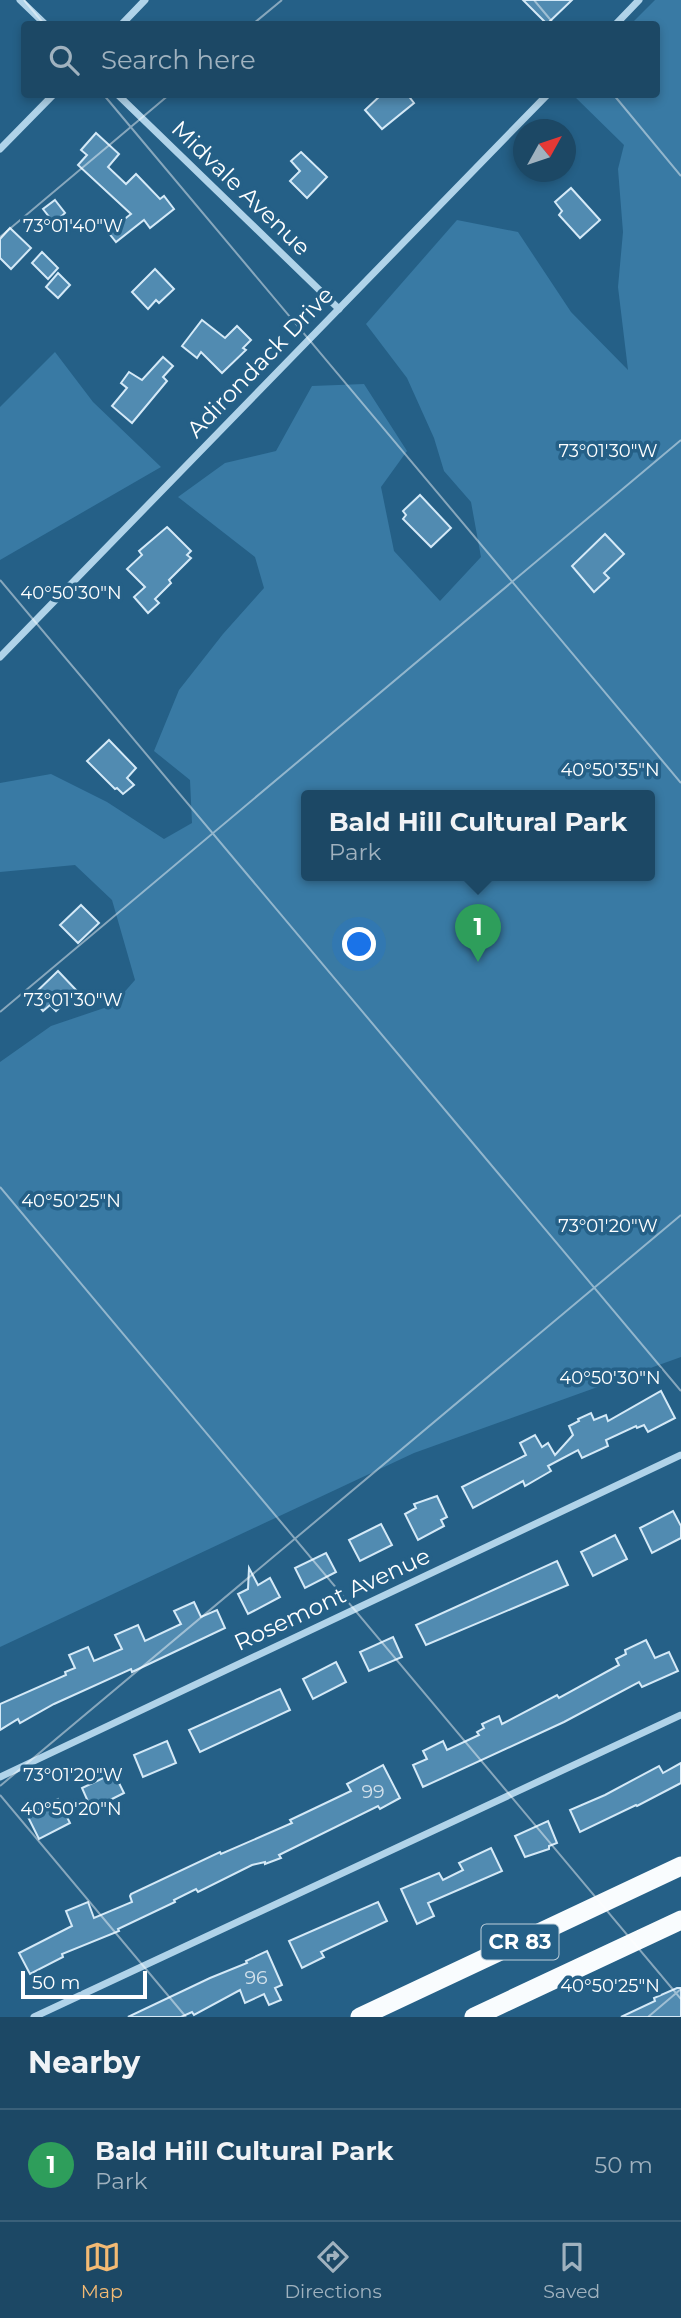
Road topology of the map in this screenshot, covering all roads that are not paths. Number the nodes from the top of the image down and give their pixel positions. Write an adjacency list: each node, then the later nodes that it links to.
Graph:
1 (20, 0): 4 (street)
2 (145, 0): 5 (street)
3 (639, 0): 6 (street)
4 (42, 21)
5 (125, 21)
6 (618, 21)
7 (50, 98): 10 (street)
8 (121, 98): 11 (street, Midvale Avenue)
9 (544, 98): 11 (street, Adirondack Drive)
10 (0, 149)
11 (339, 309): 12 (street, Adirondack Drive)
12 (0, 657)
13 (681, 1454): 15 (street, Rosemont Avenue)
14 (681, 1715): 18 (street)
15 (0, 1777)
16 (681, 1866): 19 (highway, CR 83)
17 (681, 1920): 20 (highway, CR 83)
18 (34, 2017)
19 (360, 2017)
20 (474, 2017)

